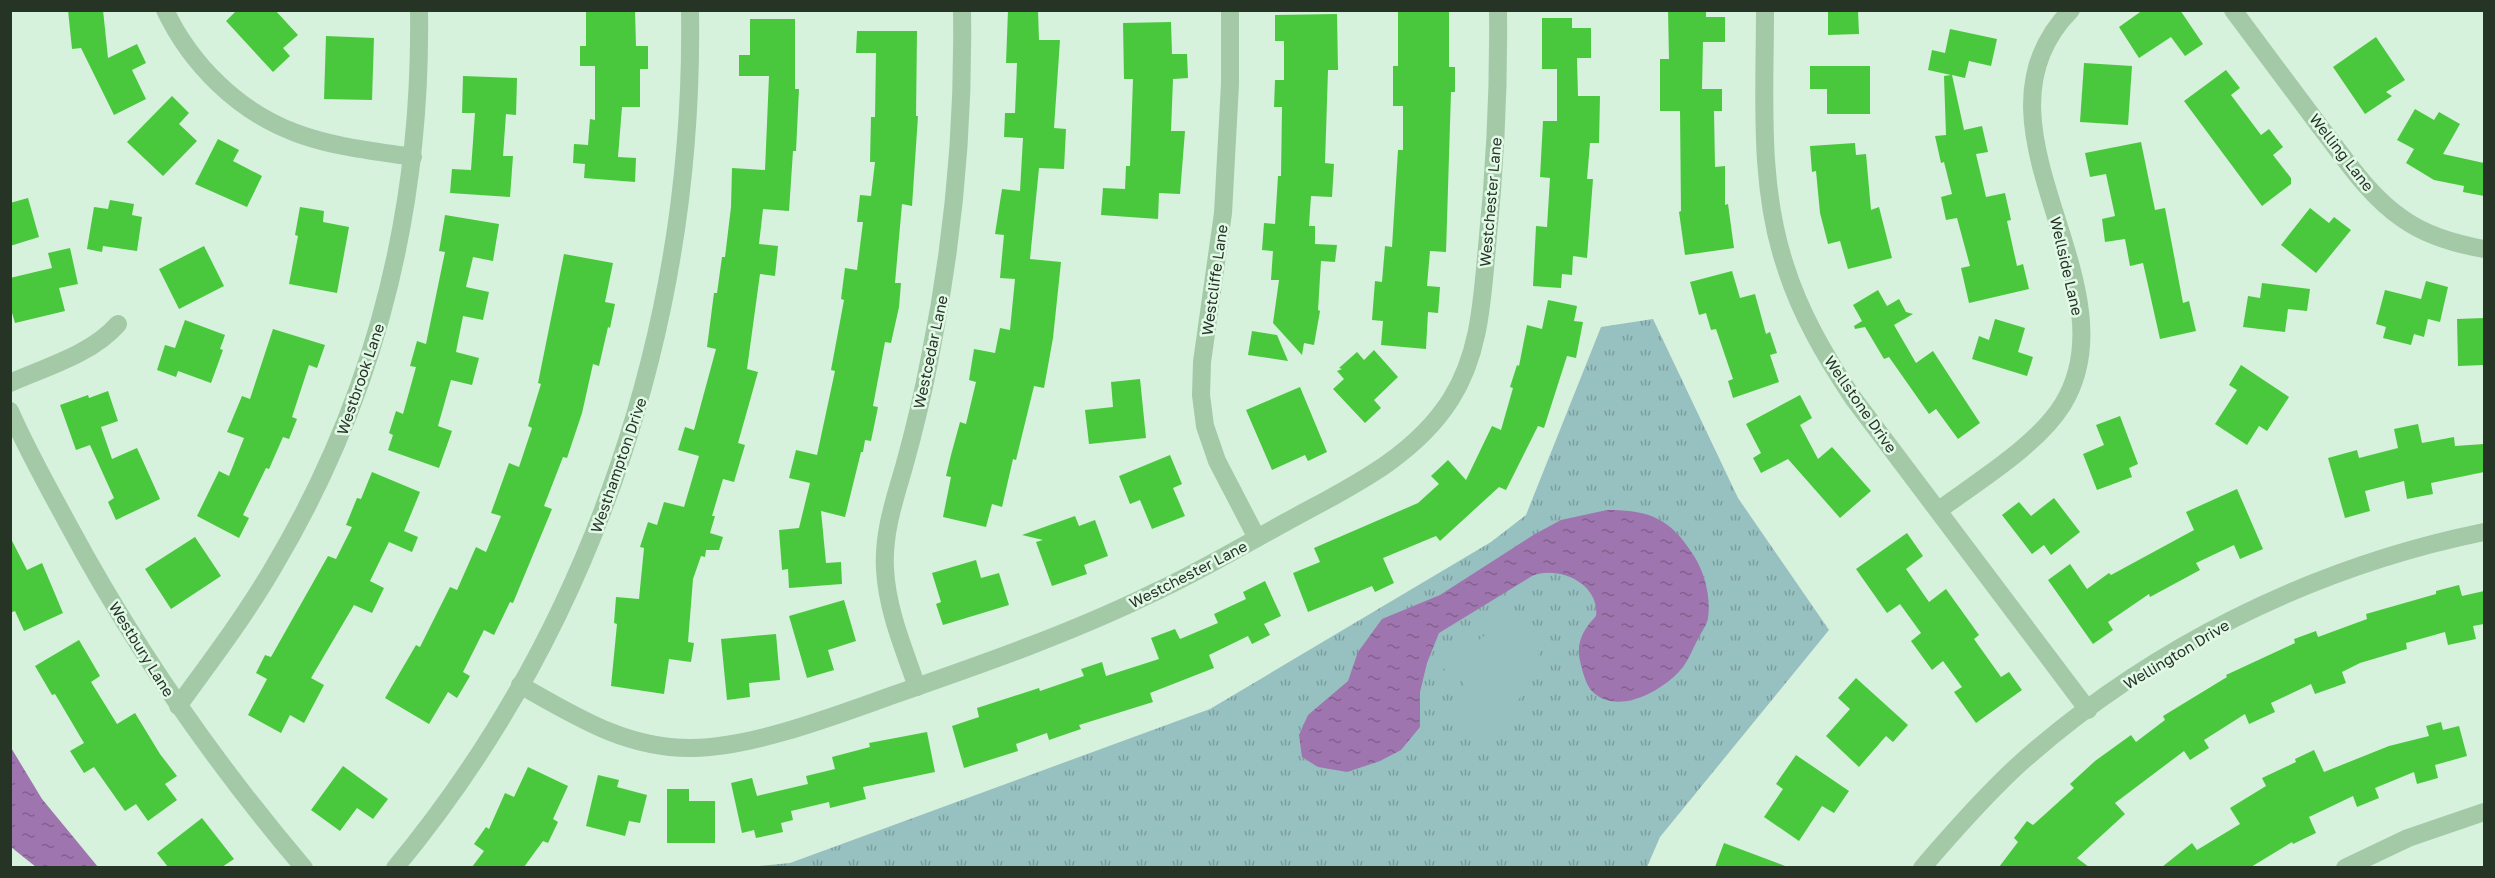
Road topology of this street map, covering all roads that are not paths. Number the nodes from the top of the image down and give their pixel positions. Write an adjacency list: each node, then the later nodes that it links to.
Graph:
1 (165, 10): 10 (street)
2 (419, 10): 10 (street, Westbrook Lane)
3 (690, 10): 18 (street, Westhampton Drive)
4 (962, 10): 19 (street, Westcedar Lane)
5 (1230, 10): 17 (street, Westcliffe Lane)
6 (1498, 10): 17 (street, Westchester Lane)
7 (1765, 10): 15 (street, Wellstone Drive)
8 (2071, 10): 15 (street, Wellside Lane)
9 (2233, 10): 11 (street, Welling Lane)
10 (413, 157): 20 (street, Westbrook Lane)
11 (2484, 249)
12 (118, 324): 13 (street)
13 (10, 383)
14 (10, 411): 20 (street, Westbury Lane)
15 (1939, 510): 21 (street, Wellstone Drive)
16 (2484, 532): 21 (street, Wellington Drive)
17 (1257, 538): 19 (street, Westchester Lane)
18 (520, 685): 19 (street, Westchester Lane); 24 (street, Westhampton Drive)
19 (917, 687)
20 (178, 706): 23 (street, Westbury Lane)
21 (2088, 710): 25 (street, Wellington Drive)
22 (2484, 812): 26 (street)
23 (304, 867)
24 (395, 867)
25 (1922, 867)
26 (2345, 867)

